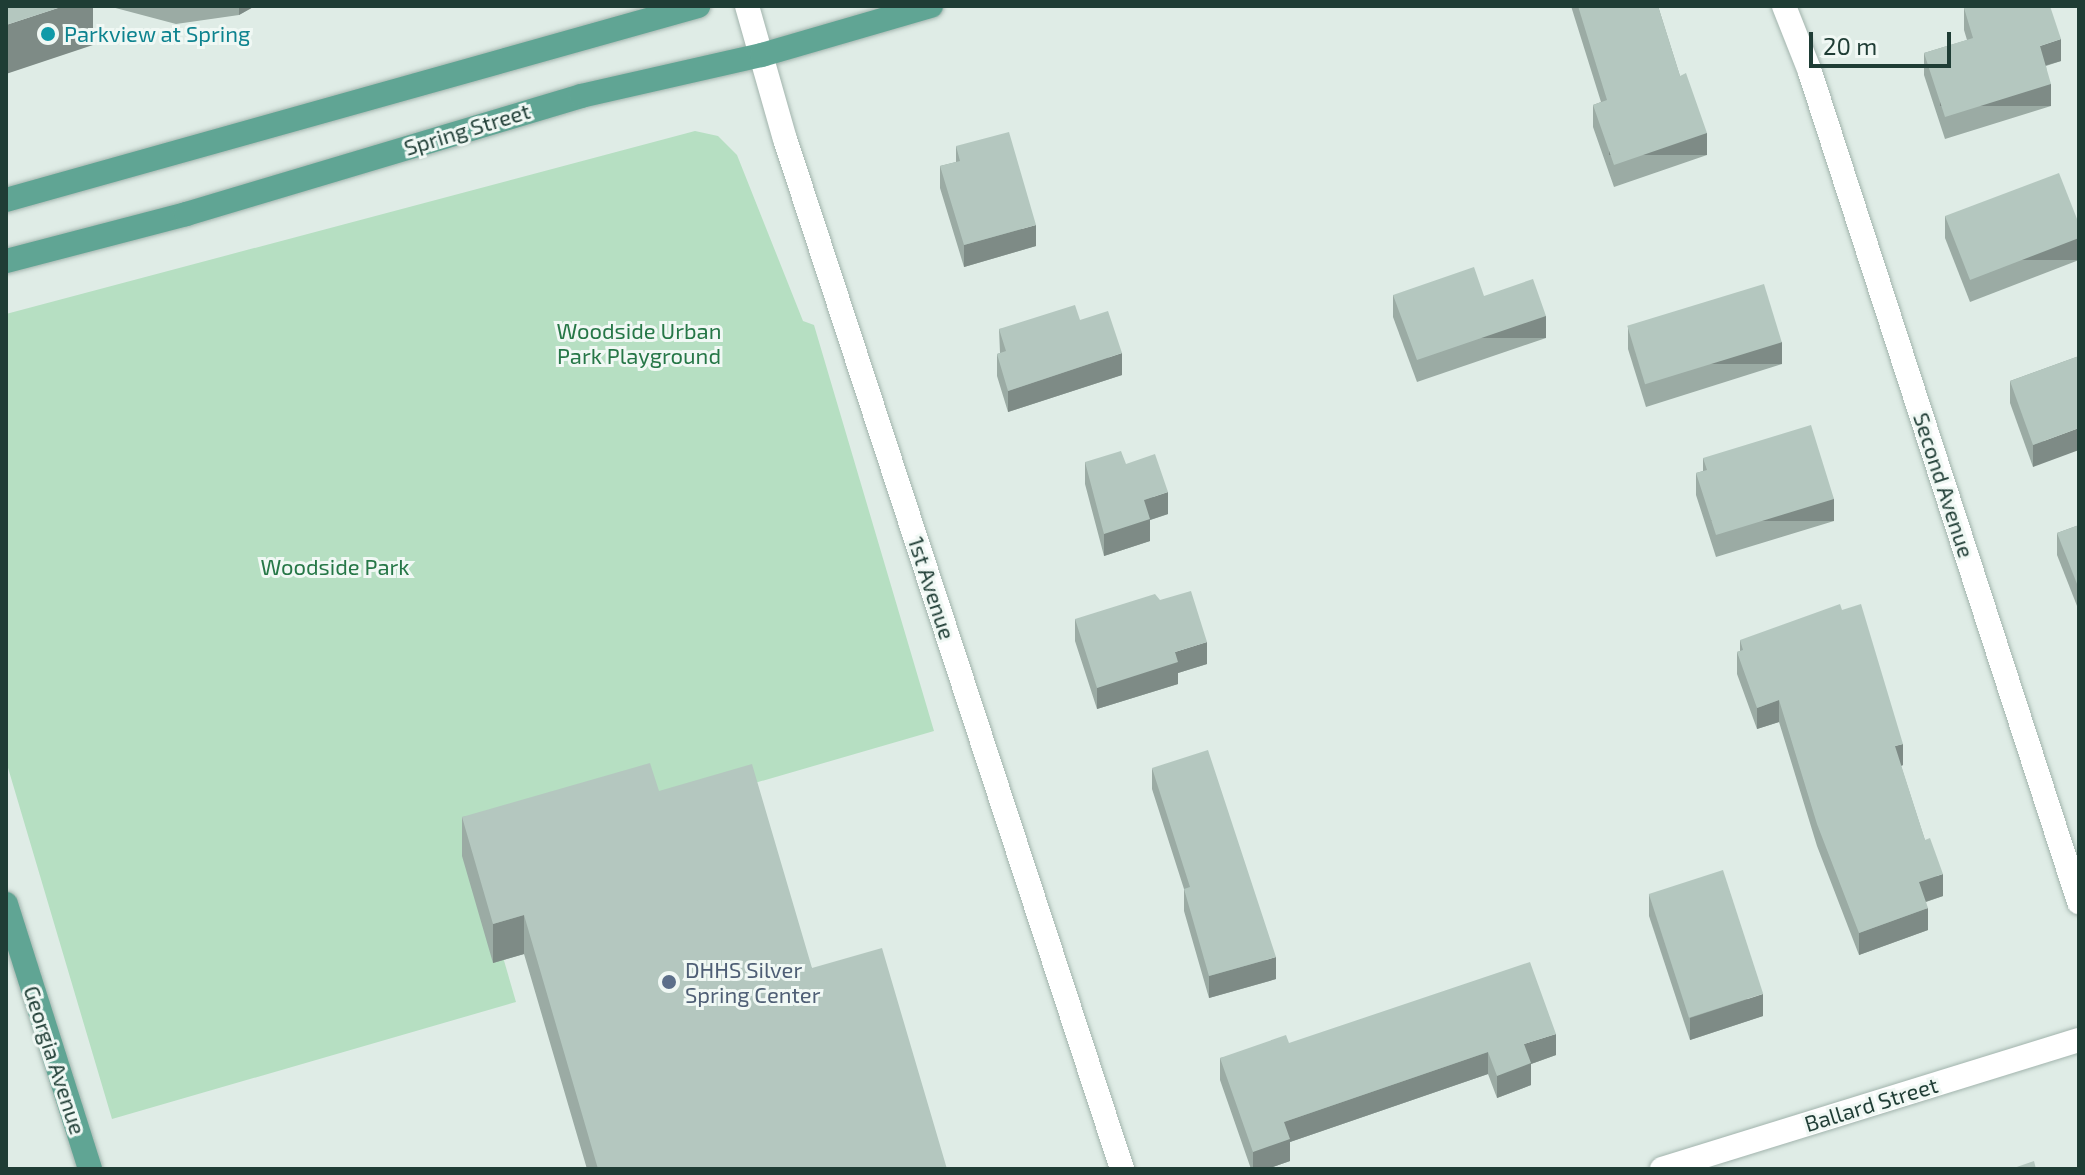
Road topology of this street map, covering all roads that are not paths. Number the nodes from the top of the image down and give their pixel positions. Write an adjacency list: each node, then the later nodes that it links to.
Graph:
1 (698, 6): 8 (main road)
2 (747, 6): 6 (street, 1st Avenue)
3 (931, 6): 6 (main road, Spring Street)
4 (1784, 6): 7 (street, Second Avenue)
5 (1795, 6): 7 (street, Second Avenue)
6 (762, 55): 9 (main road, Spring Street); 14 (street, 1st Avenue)
7 (1809, 69): 10 (street, Second Avenue)
8 (6, 200)
9 (6, 261)
10 (2079, 902)
11 (6, 904): 13 (main road, Georgia Avenue)
12 (2079, 1040): 15 (street, Ballard Street)
13 (90, 1169)
14 (1122, 1169)
15 (1662, 1169)

